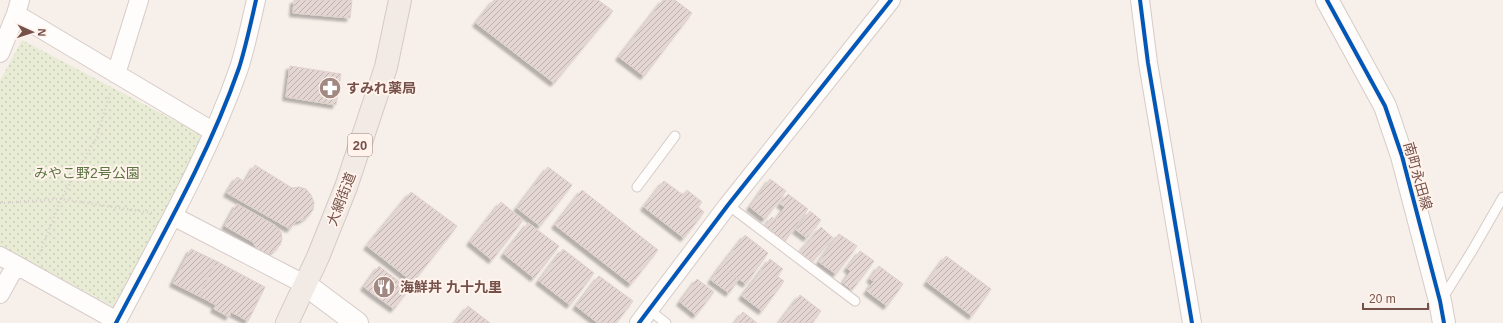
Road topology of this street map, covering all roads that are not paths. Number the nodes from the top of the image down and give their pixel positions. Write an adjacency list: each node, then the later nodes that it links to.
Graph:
1 (139, 0): 9 (street)
2 (256, 0): 10 (street)
3 (402, 0): 18 (main road, 大網街道 / 20)
4 (891, 0): 14 (street)
5 (1140, 0): 27 (street)
6 (1327, 0): 21 (street, 南町永田線)
7 (18, 7): 8 (street); 9 (street)
8 (0, 53)
9 (116, 74): 10 (street)
10 (214, 132): 15 (street)
11 (675, 136): 12 (lane)
12 (637, 187)
13 (1503, 197): 21 (lane)
14 (728, 205): 20 (lane); 22 (street)
15 (173, 216): 18 (street); 23 (street)
16 (0, 256): 17 (street)
17 (16, 265): 19 (street); 23 (street)
18 (306, 285): 24 (main road, 大網街道 / 20); 25 (street)
19 (0, 294)
20 (855, 301)
21 (1440, 301): 28 (street, 南町永田線)
22 (643, 316): 26 (lane)
23 (117, 322)
24 (287, 323)
25 (357, 323)
26 (666, 323)
27 (1192, 323)
28 (1444, 323)

